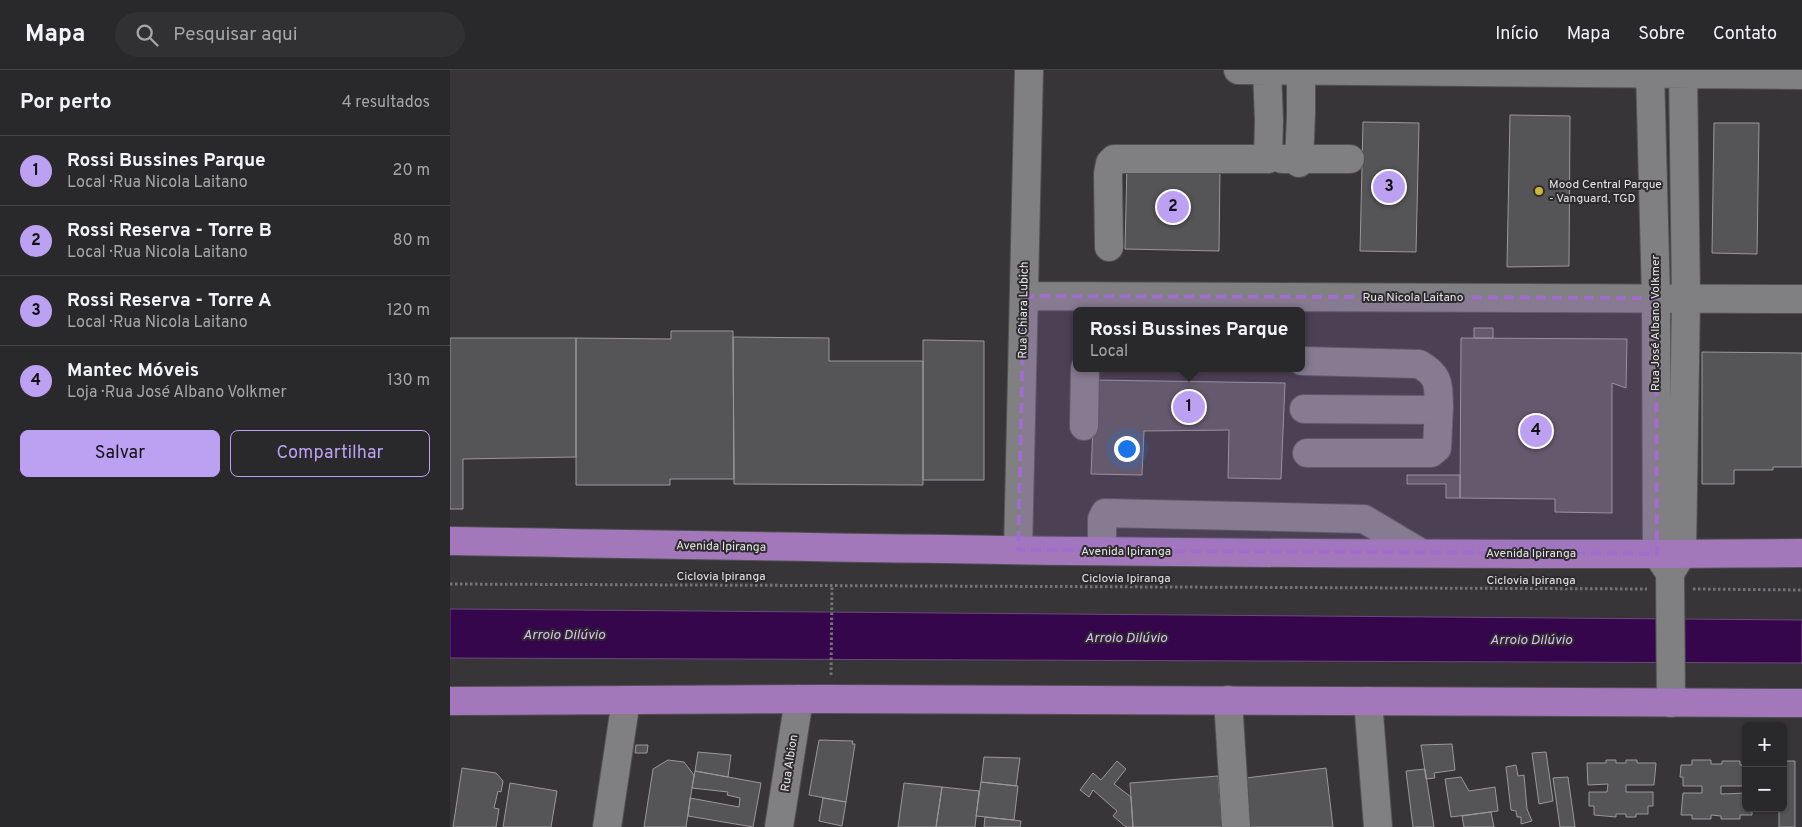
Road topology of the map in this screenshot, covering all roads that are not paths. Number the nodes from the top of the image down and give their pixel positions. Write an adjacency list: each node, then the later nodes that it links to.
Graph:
1 (1029, 70): 13 (street, Rua Chiara Lubich)
2 (1238, 70): 3 (street)
3 (1267, 70): 4 (street); 9 (street)
4 (1300, 71): 5 (street); 11 (street)
5 (1449, 71): 6 (street)
6 (1651, 71): 7 (street); 14 (street, Rua José Albano Volkmer)
7 (1684, 72): 8 (street); 15 (street, Rua José Albano Volkmer)
8 (1802, 75)
9 (1268, 158): 11 (street); 12 (street)
10 (1350, 158): 11 (street)
11 (1299, 161)
12 (1109, 247)
13 (1024, 296): 17 (street, Rua Nicola Laitano); 26 (street, Rua Chiara Lubich)
14 (1656, 298): 15 (street, Rua Nicola Laitano); 18 (street, Rua Nicola Laitano); 30 (street, Rua José Albano Volkmer)
15 (1686, 298): 16 (street, Rua Nicola Laitano); 30 (street, Rua José Albano Volkmer)
16 (1802, 299)
17 (1085, 304): 18 (street, Rua Nicola Laitano)
18 (1258, 304)
19 (1305, 360): 21 (street)
20 (1085, 372): 23 (street)
21 (1439, 406): 22 (street); 24 (street)
22 (1304, 409)
23 (1084, 426)
24 (1307, 453)
25 (450, 541): 26 (main road, Avenida Ipiranga)
26 (1018, 550): 27 (main road, Avenida Ipiranga)
27 (1102, 551): 29 (main road, Avenida Ipiranga); 29 (street)
28 (1802, 552): 30 (main road, Avenida Ipiranga)
29 (1421, 553): 30 (main road, Avenida Ipiranga)
30 (1670, 572): 31 (street, Rua José Albano Volkmer)
31 (1671, 692): 36 (main road); 37 (main road)
32 (800, 699): 33 (main road); 34 (main road); 39 (street, Rua Albion)
33 (626, 700): 35 (main road); 38 (street)
34 (1228, 700): 36 (main road); 40 (street)
35 (450, 701)
36 (1368, 701): 41 (street)
37 (1802, 703)
38 (607, 827)
39 (779, 827)
40 (1236, 827)
41 (1378, 827)

